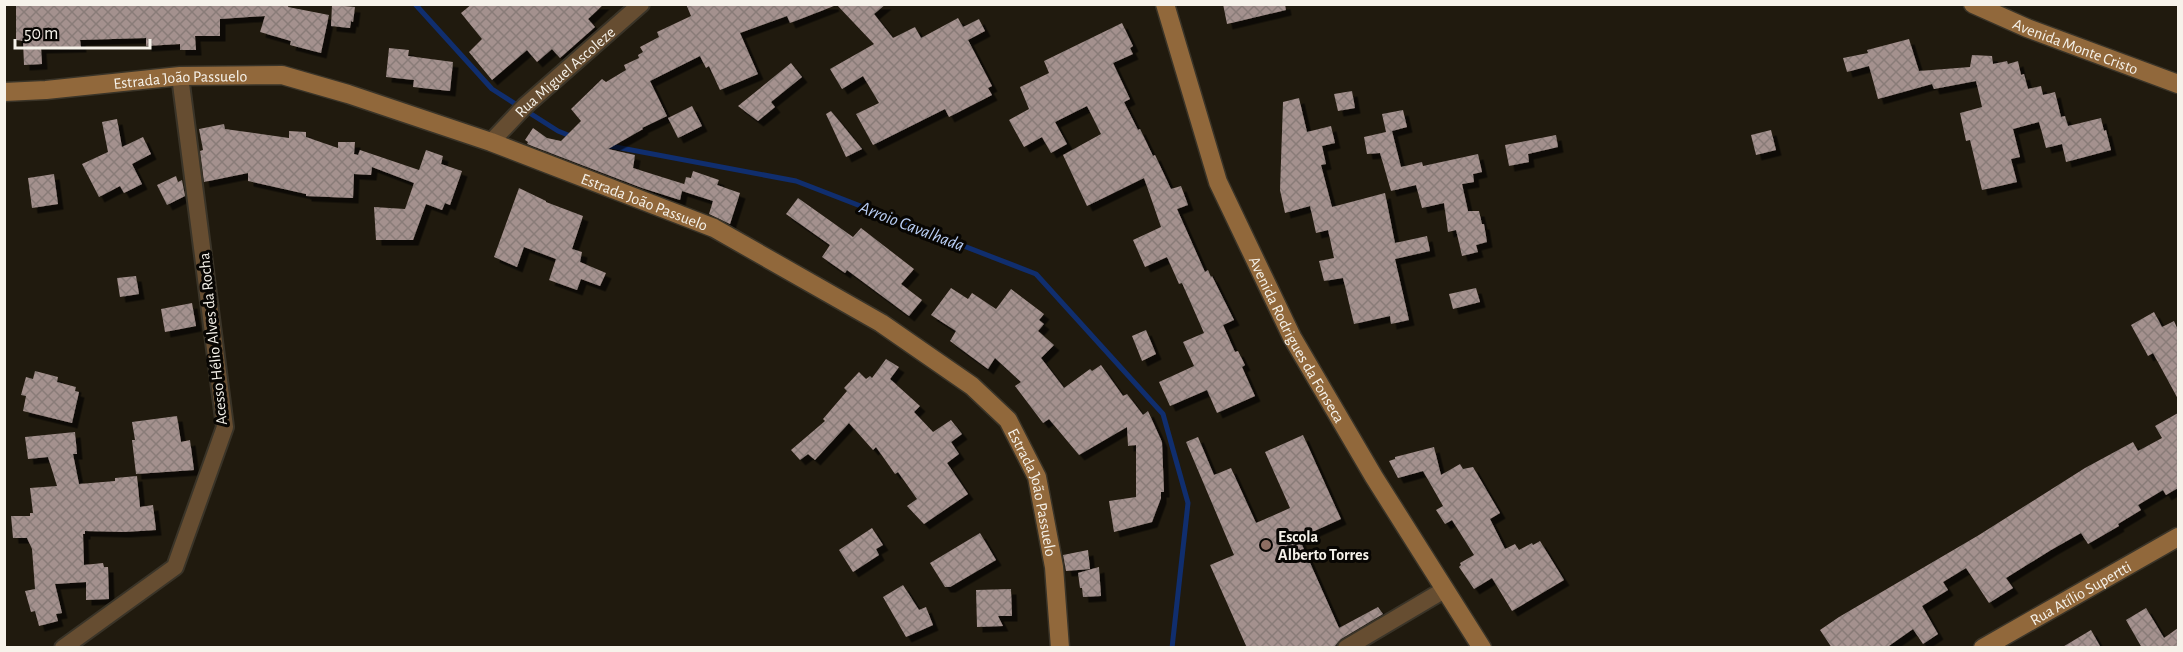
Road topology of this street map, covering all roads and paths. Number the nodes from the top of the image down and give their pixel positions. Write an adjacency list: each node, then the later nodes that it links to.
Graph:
1 (641, 4): 7 (street, Rua Miguel Ascoleze)
2 (1165, 4): 9 (street, Avenida Rodrigues da Fonseca)
3 (1973, 4): 5 (street, Avenida Monte Cristo)
4 (180, 75): 6 (street, Estrada João Passuelo); 7 (street, Estrada João Passuelo); 10 (street, Acesso Hélio Alves da Rocha)
5 (2178, 84)
6 (4, 92)
7 (490, 142): 11 (street, Estrada João Passuelo)
8 (2178, 537): 14 (street, Rua Atílio Supertti)
9 (1444, 590): 12 (street); 13 (street, Avenida Rodrigues da Fonseca)
10 (63, 648)
11 (1060, 648)
12 (1346, 648)
13 (1482, 648)
14 (1983, 648)

